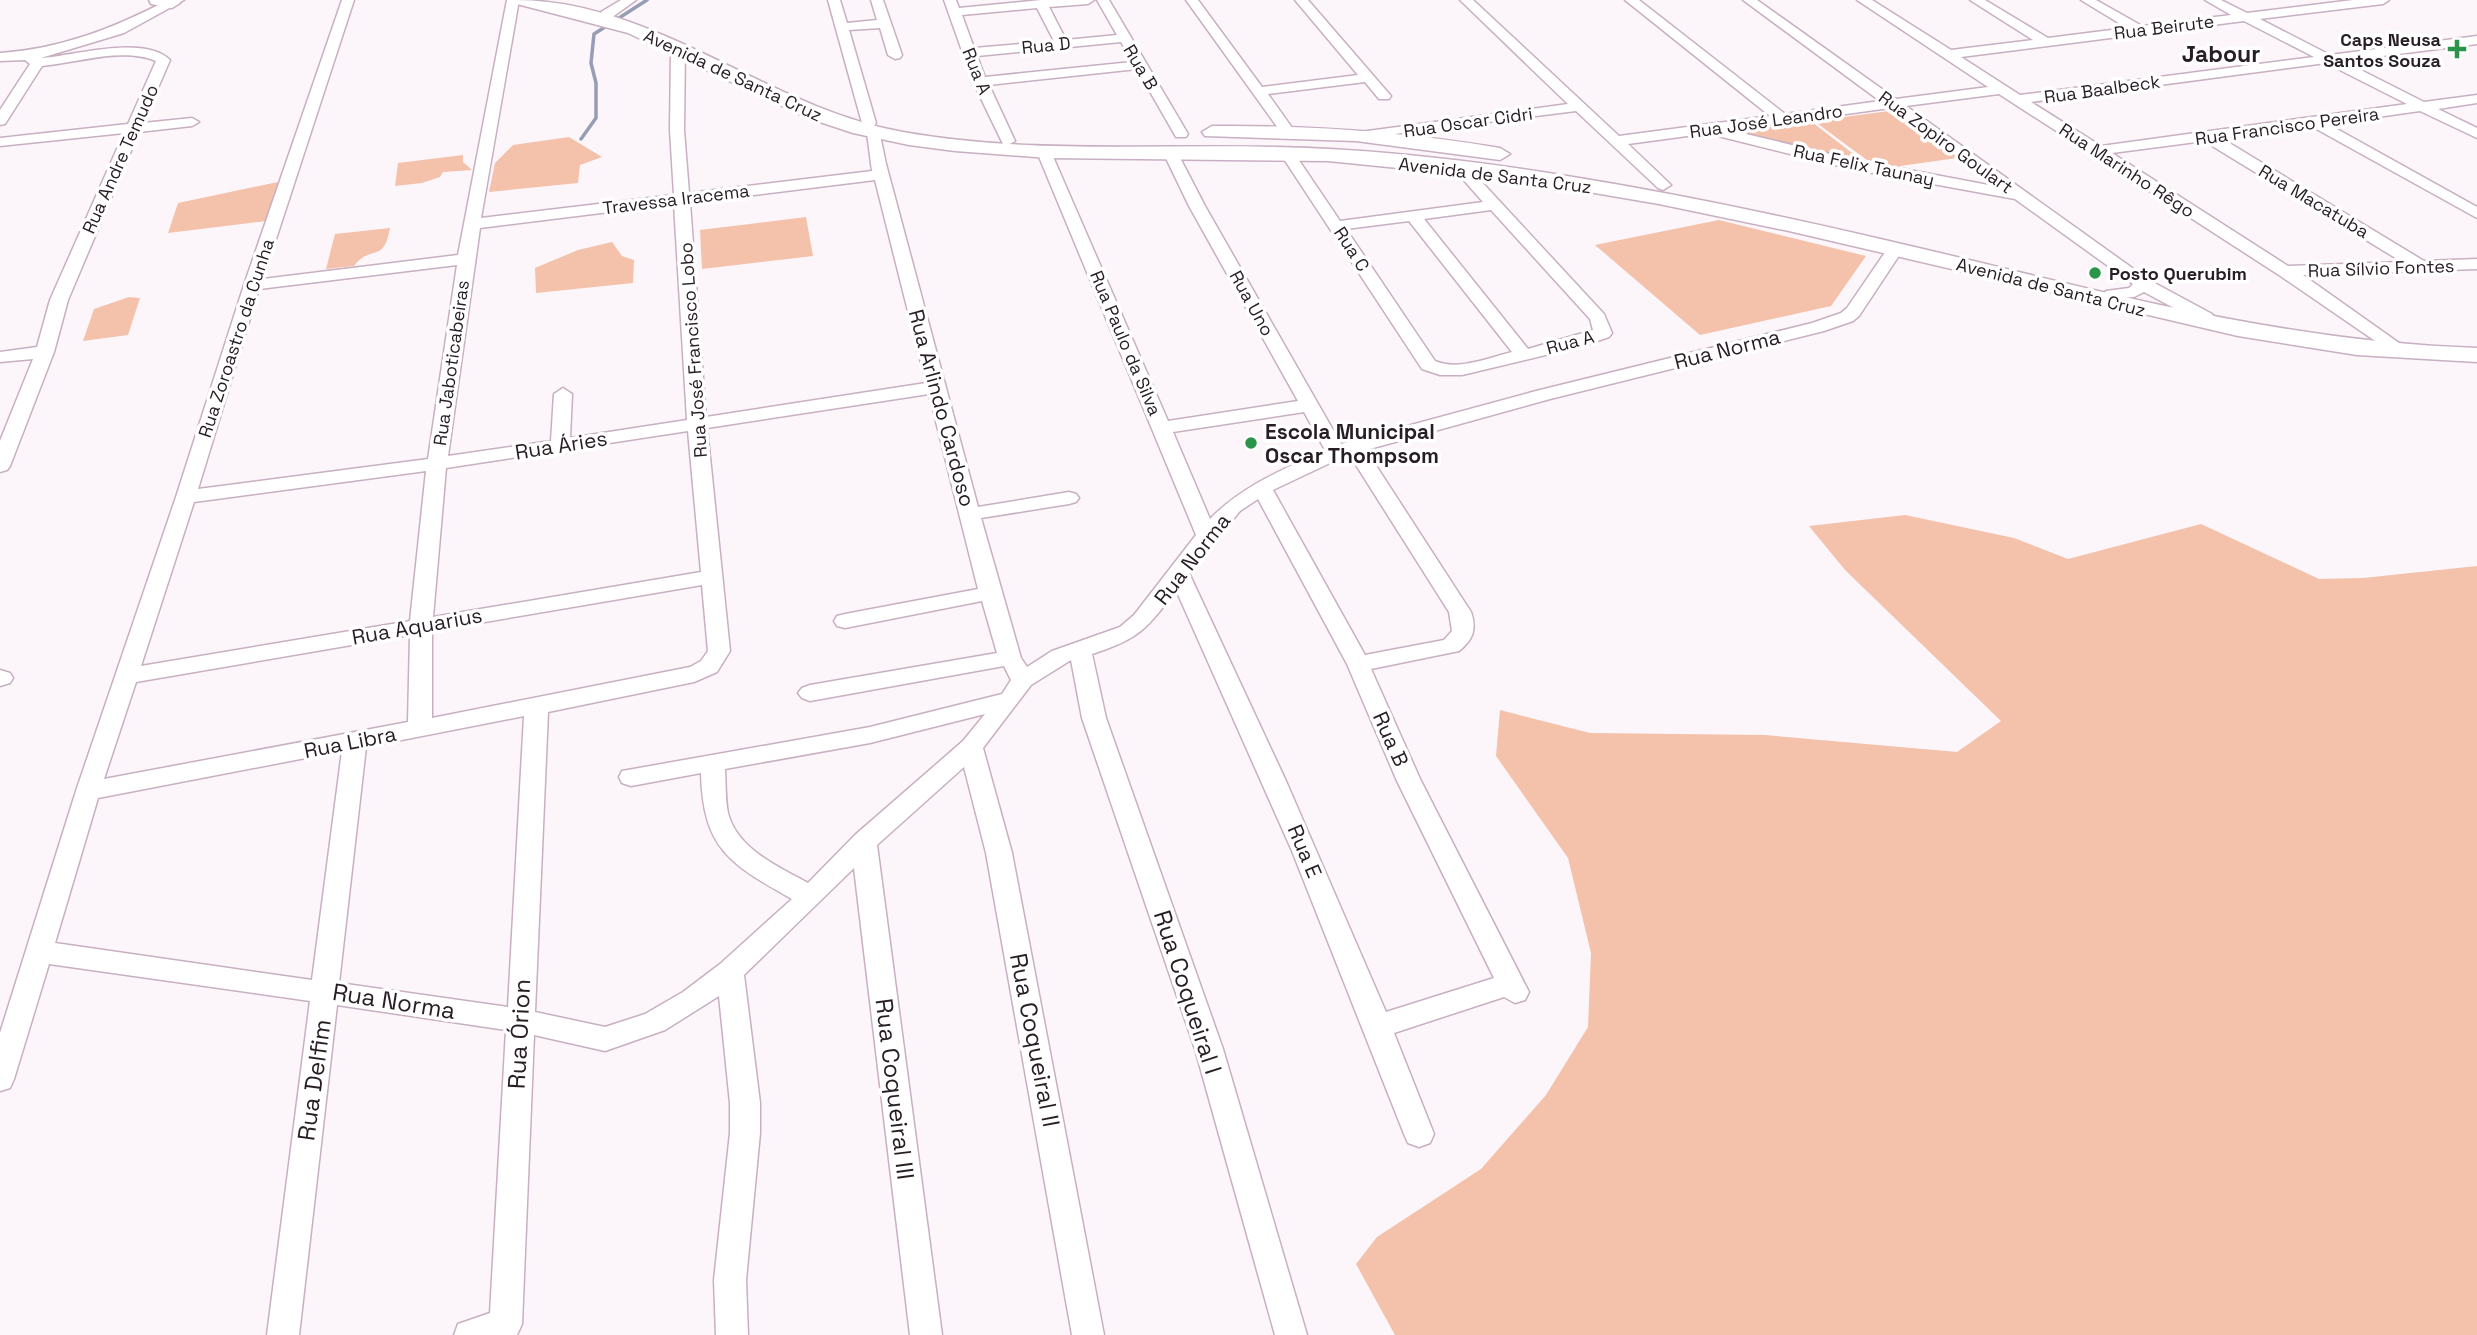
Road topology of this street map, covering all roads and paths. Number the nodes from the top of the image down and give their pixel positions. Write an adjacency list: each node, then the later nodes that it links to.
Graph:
1 (348, 0): 88 (street, Rua Zoroastro da Cunha)
2 (513, 0): 80 (street, Rua Jaboticabeiras)
3 (523, 0): 24 (main road, Avenida de Santa Cruz)
4 (553, 0): 24 (main road, Avenida de Santa Cruz)
5 (630, 0): 24 (street)
6 (834, 0): 26 (street, Rua Arlindo Cardoso)
7 (877, 0): 25 (street)
8 (1088, 0): 21 (street)
9 (1103, 0): 28 (street, Rua B)
10 (1192, 0): 44 (street)
11 (1301, 0): 41 (street)
12 (1466, 0): 50 (street)
13 (1631, 0): 51 (street)
14 (1749, 0): 48 (street, Rua Zopiro Goulart)
15 (1863, 0): 36 (street, Rua Marinho Rêgo)
16 (1976, 0): 30 (street)
17 (2087, 0): 27 (street)
18 (2211, 0): 23 (street)
19 (2383, 0): 23 (street, Rua Beirute)
20 (169, 1): 33 (street)
21 (1041, 4): 22 (street); 31 (street)
22 (952, 6): 34 (street, Rua A)
23 (2244, 17): 27 (street, Rua Beirute); 39 (street)
24 (614, 20): 32 (main road, Avenida de Santa Cruz); 56 (main road, Avenida de Santa Cruz)
25 (883, 24): 26 (street); 35 (street)
26 (840, 27): 56 (street, Rua Arlindo Cardoso)
27 (2139, 30): 30 (street, Rua Beirute)
28 (1123, 38): 31 (street, Rua D); 40 (street, Rua B)
29 (2477, 40): 39 (street, Rua Baalbeck)
30 (2045, 42): 36 (street, Rua Beirute)
31 (1062, 44): 34 (street, Rua D)
32 (678, 48): 56 (main road, Avenida de Santa Cruz); 76 (street, Rua José Francisco Lobo)
33 (65, 53): 38 (street); 55 (street, Rua Andre Temudo)
34 (969, 53): 42 (street, Rua A)
35 (895, 55)
36 (1946, 55): 43 (street, Rua Marinho Rêgo)
37 (0, 57): 38 (street)
38 (36, 58): 52 (street)
39 (2327, 60): 46 (street, Rua Baalbeck); 49 (street)
40 (1140, 65): 42 (street); 59 (street, Rua B)
41 (1366, 78): 44 (street); 45 (street)
42 (980, 82): 63 (street, Rua A)
43 (2001, 89): 46 (street, Rua Marinho Rêgo); 48 (street, Rua José Leandro)
44 (1260, 91): 58 (street)
45 (1384, 96)
46 (2018, 99): 67 (street, Rua Marinho Rêgo)
47 (2477, 99): 49 (street, Rua Francisco Pereira)
48 (1895, 104): 51 (street, Rua José Leandro); 75 (street, Rua Zopiro Goulart)
49 (2424, 106): 54 (street, Rua Francisco Pereira); 60 (street)
50 (1577, 107): 61 (street, Rua Oscar Cidri); 64 (street)
51 (1783, 119): 57 (street, Rua José Leandro)
52 (0, 121)
53 (191, 122): 55 (street)
54 (2314, 122): 62 (street, Rua Francisco Pereira); 78 (street)
55 (132, 128): 65 (street); 94 (street, Rua Andre Temudo)
56 (872, 128): 63 (main road, Avenida de Santa Cruz); 68 (main road, Avenida de Santa Cruz); 73 (street, Rua Arlindo Cardoso)
57 (1709, 129): 64 (street, Rua José Leandro); 75 (street, Rua Felix Taunay)
58 (1288, 132): 59 (main road, Avenida de Santa Cruz); 61 (main road, Avenida de Santa Cruz)
59 (1181, 134): 63 (main road, Avenida de Santa Cruz); 69 (main road)
60 (2477, 134)
61 (1360, 136): 66 (main road, Avenida de Santa Cruz)
62 (2208, 137): 67 (street, Rua Francisco Pereira); 85 (street, Rua Macatuba)
63 (1008, 141)
64 (1614, 141): 74 (street)
65 (0, 142)
66 (1442, 144): 71 (main road); 74 (main road, Avenida de Santa Cruz)
67 (2097, 151): 86 (street, Rua Marinho Rêgo)
68 (1044, 152): 69 (main road, Avenida de Santa Cruz); 102 (street, Rua Paulo da Silva)
69 (1170, 152): 70 (main road, Avenida de Santa Cruz); 100 (street, Rua Uno)
70 (1287, 153): 71 (main road, Avenida de Santa Cruz); 81 (street, Rua C)
71 (1412, 163): 72 (main road, Avenida de Santa Cruz)
72 (1461, 168): 77 (street, Rua A); 82 (main road, Avenida de Santa Cruz)
73 (881, 175): 76 (street, Travessa Iracema); 98 (street, Rua Arlindo Cardoso)
74 (1663, 185): 89 (main road, Avenida de Santa Cruz)
75 (2021, 196): 87 (street, Rua Zopiro Goulart)
76 (683, 197): 80 (street, Travessa Iracema); 101 (street, Rua José Francisco Lobo)
77 (1493, 205): 79 (street); 95 (street, Rua A)
78 (2477, 213)
79 (1414, 217): 81 (street); 95 (street)
80 (472, 223): 83 (street, Rua Jaboticabeiras)
81 (1336, 226): 92 (street, Rua C)
82 (1896, 248): 96 (main road, Avenida de Santa Cruz); 104 (street, Rua Norma)
83 (466, 259): 88 (street); 105 (street, Rua Jaboticabeiras)
84 (2477, 264): 85 (street, Rua Sílvio Fontes)
85 (2421, 266): 86 (street, Rua Sílvio Fontes)
86 (2285, 271): 91 (street, Rua Marinho Rêgo)
87 (2143, 284): 89 (street); 90 (street, Rua Zopiro Goulart)
88 (252, 285): 108 (street, Rua Zoroastro da Cunha)
89 (2112, 295): 90 (main road, Avenida de Santa Cruz)
90 (2206, 317): 91 (main road, Avenida de Santa Cruz)
91 (2390, 343): 93 (main road, Avenida de Santa Cruz)
92 (1415, 346): 95 (street, Rua A)
93 (2477, 347)
94 (45, 352): 97 (street); 106 (street)
95 (1523, 354)
96 (2477, 355)
97 (0, 356)
98 (936, 387): 101 (street, Rua Áries); 110 (street, Rua Arlindo Cardoso)
99 (563, 394): 103 (street)
100 (1310, 405): 102 (street); 104 (street, Rua Uno)
101 (697, 424): 103 (street, Rua Áries); 113 (street, Rua José Francisco Lobo)
102 (1162, 428): 111 (street, Rua Paulo da Silva)
103 (560, 445): 105 (street, Rua Áries)
104 (1345, 449): 107 (street, Rua Norma); 120 (street)
105 (437, 464): 108 (street, Rua Áries); 116 (street, Rua Jaboticabeiras)
106 (0, 466)
107 (1262, 488): 111 (street, Rua Norma); 120 (street, Rua B)
108 (186, 497): 121 (street, Rua Zoroastro da Cunha)
109 (1069, 498): 110 (street)
110 (969, 514): 114 (street, Rua Arlindo Cardoso)
111 (1207, 535): 112 (street, Rua Norma)
112 (1179, 573): 117 (street, Rua Norma); 137 (street, Rua E)
113 (710, 577): 116 (street, Rua Aquarius); 118 (street, Rua José Francisco Lobo)
114 (990, 593): 115 (street); 119 (street, Rua Arlindo Cardoso)
115 (845, 621)
116 (421, 625): 121 (street, Rua Aquarius); 125 (street, Rua Jaboticabeiras)
117 (1080, 650): 122 (street, Rua Norma); 146 (street, Rua Coqueiral I)
118 (719, 651): 124 (street, Rua Libra)
119 (1010, 658): 122 (street, Rua Arlindo Cardoso); 123 (street)
120 (1358, 664): 137 (street, Rua B)
121 (125, 676): 130 (street)
122 (1016, 690): 127 (street, Rua Norma); 128 (street)
123 (810, 693)
124 (536, 708): 125 (street, Rua Libra); 136 (street, Rua Órion)
125 (420, 729): 126 (street, Rua Libra)
126 (355, 741): 130 (street, Rua Libra); 135 (street, Rua Delfim)
127 (971, 747): 131 (street, Rua Norma); 145 (street, Rua Coqueiral II)
128 (712, 762): 129 (street); 132 (street)
129 (631, 777)
130 (88, 791): 133 (street)
131 (864, 842): 132 (street, Rua Norma); 144 (street, Rua Coqueiral III)
132 (811, 897): 134 (street, Rua Norma)
133 (41, 951): 135 (street, Rua Norma); 138 (street)
134 (730, 972): 136 (street, Rua Norma); 143 (street)
135 (327, 991): 136 (street, Rua Norma); 141 (street, Rua Delfim)
136 (519, 1020): 140 (street, Rua Órion)
137 (1378, 1026): 139 (street, Rua E)
138 (0, 1079)
139 (1419, 1134)
140 (506, 1329): 142 (street, Rua Órion)
141 (283, 1335)
142 (470, 1335)
143 (732, 1335)
144 (926, 1335)
145 (1088, 1335)
146 (1291, 1335)

